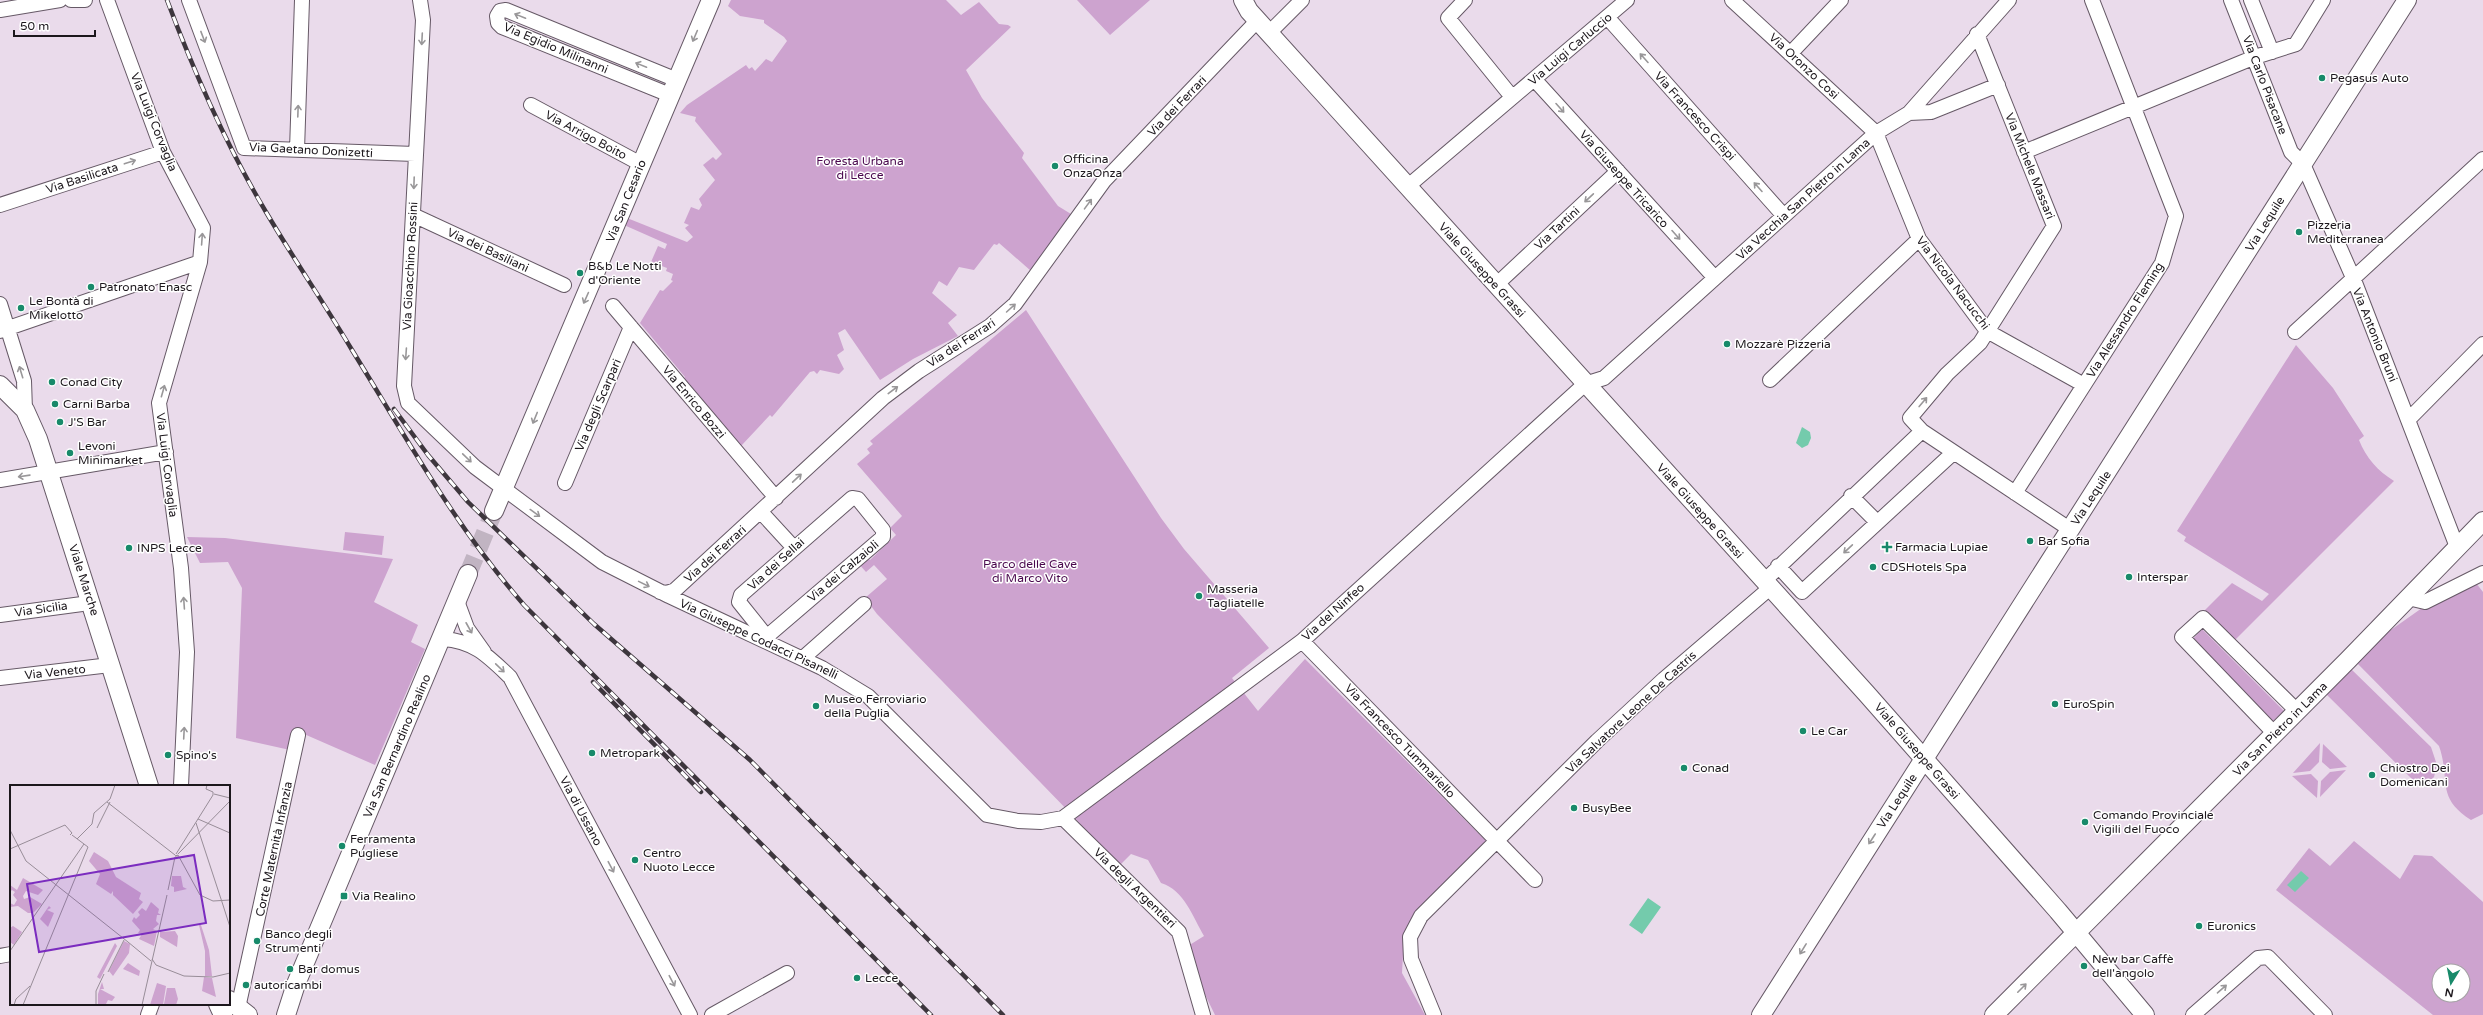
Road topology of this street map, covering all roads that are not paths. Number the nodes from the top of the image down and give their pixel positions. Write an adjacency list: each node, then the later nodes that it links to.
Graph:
1 (60, 0): 21 (street)
2 (71, 0): 3 (street)
3 (85, 0)
4 (107, 0): 37 (street, Via Luigi Corvaglia)
5 (189, 0): 36 (street, Via Gaetano Donizetti, one-way to 36)
6 (302, 0): 36 (street, one-way to 6)
7 (420, 0): 39 (street, Via Gioacchino Rossini, one-way to 39)
8 (711, 0): 30 (main road, Via San Cesario, one-way to 30)
9 (1234, 0): 22 (main road, Viale Giuseppe Grassi)
10 (1302, 0): 22 (street, Via dei Ferrari)
11 (1465, 0): 31 (street)
12 (1627, 0): 23 (street, Via Luigi Carluccio)
13 (1732, 0): 26 (street, Via Oronzo Cosi)
14 (1841, 0): 26 (street)
15 (2009, 0): 24 (street, Via Vecchia San Pietro in Lama)
16 (2092, 0): 33 (street, Via Alessandro Fleming)
17 (2251, 0): 25 (street, Via Carlo Pisacane)
18 (2323, 0): 25 (street)
19 (2407, 0): 41 (main road, Via Lequile)
20 (2232, 1): 27 (street, Via Carlo Pisacane)
21 (0, 10)
22 (1255, 16): 44 (main road, Viale Giuseppe Grassi); 77 (street, Via dei Ferrari, one-way to 22)
23 (1607, 17): 28 (street, Via Luigi Carluccio); 47 (street, Via Francesco Crispi, one-way to 23)
24 (1977, 34): 29 (street, Via Michele Massari); 34 (street, Via Vecchia San Pietro in Lama)
25 (2272, 52): 27 (street)
26 (1790, 54): 35 (street, Via Oronzo Cosi)
27 (2255, 57): 33 (street); 41 (street, Via Carlo Pisacane)
28 (1534, 79): 31 (street, Via Luigi Carluccio); 43 (street, Via Giuseppe Tricarico, one-way to 43)
29 (1998, 85): 34 (street); 38 (street, Via Michele Massari)
30 (673, 88): 30 (street, Via Egidio Milinanni, one-way to 30); 40 (main road, Via San Cesario)
31 (1512, 98): 44 (street, Via Luigi Carluccio)
32 (531, 105): 40 (street, Via Arrigo Boito)
33 (2134, 107): 38 (street); 64 (street, Via Alessandro Fleming)
34 (1909, 114): 35 (street, Via Vecchia San Pietro in Lama)
35 (1876, 133): 47 (street, Via Vecchia San Pietro in Lama); 48 (street, Via Nicola Nacucchi)
36 (297, 150): 39 (street, Via Gaetano Donizetti)
37 (163, 152): 45 (street, Via Basilicata, one-way to 37); 49 (street, Via Luigi Corvaglia, one-way to 37)
38 (2024, 152): 58 (street, Via Michele Massari)
39 (415, 154): 46 (street, Via Gioacchino Rossini, one-way to 46)
40 (641, 164): 74 (main road, Via San Cesario, one-way to 74)
41 (2303, 164): 51 (street, Via Carlo Pisacane); 83 (main road, Via Lequile)
42 (2481, 166): 51 (street, Via Antonio Bruni)
43 (1618, 171): 50 (street, Via Giuseppe Tricarico, one-way to 50); 53 (street, Via Tartini, one-way to 53)
44 (1407, 187): 53 (main road, Viale Giuseppe Grassi)
45 (0, 205)
46 (413, 215): 52 (street, Via dei Basiliani); 74 (street, Via Gioacchino Rossini, one-way to 74)
47 (1784, 216): 50 (street, Via Vecchia San Pietro in Lama)
48 (1919, 239): 58 (street, Via Nicola Nacucchi); 61 (street)
49 (200, 262): 57 (street); 69 (street, Via Luigi Corvaglia, one-way to 49)
50 (1714, 278): 62 (street, Via Vecchia San Pietro in Lama)
51 (2354, 280): 59 (street); 67 (street, Via Antonio Bruni)
52 (564, 285)
53 (1496, 285): 62 (main road, Viale Giuseppe Grassi)
54 (0, 304): 57 (street)
55 (612, 306): 56 (street, Via Enrico Bozzi)
56 (631, 327): 73 (street, Via degli Scarpari); 77 (street, Via Enrico Bozzi)
57 (4, 329): 66 (street, one-way to 57)
58 (1987, 331): 64 (street, Via Nicola Nacucchi); 68 (street, one-way to 58)
59 (2295, 332)
60 (2483, 344): 67 (street)
61 (1770, 380)
62 (1584, 384): 89 (main road, Viale Giuseppe Grassi); 98 (street, Via del Ninfeo)
63 (0, 385): 66 (main road, Viale Marche)
64 (2084, 386): 75 (street, Via Alessandro Fleming)
65 (0, 399): 71 (main road, Viale Marche)
66 (25, 410): 71 (main road, Viale Marche)
67 (2409, 419): 84 (street, Via Antonio Bruni)
68 (1922, 431): 70 (street); 76 (street, Via Salvatore Leone De Castris)
69 (166, 452): 71 (street); 109 (street, Via Luigi Corvaglia, one-way to 69)
70 (1953, 453): 75 (street); 82 (street)
71 (45, 474): 72 (street, one-way to 72); 93 (main road, Viale Marche); 101 (main road, Viale Marche)
72 (0, 480)
73 (565, 483)
74 (504, 490): 79 (main road); 90 (street, Via Giuseppe Codacci Pisanelli, one-way to 90)
75 (2015, 493): 83 (street)
76 (1851, 496): 82 (street); 86 (street, Via Salvatore Leone De Castris)
77 (776, 498): 80 (street, Via dei Ferrari)
78 (852, 498): 85 (street, Via dei Sellai); 97 (street, Via dei Calzaioli)
79 (494, 512)
80 (761, 512): 85 (street); 90 (street, Via dei Ferrari)
81 (2483, 521): 84 (main road, Via San Pietro in Lama)
82 (1877, 522): 86 (street, one-way to 86)
83 (2071, 530): 106 (main road, Via Lequile)
84 (2457, 547): 91 (main road, Via San Pietro in Lama)
85 (794, 548): 97 (street, Via dei Sellai)
86 (1778, 566): 89 (street, Via Salvatore Leone De Castris)
87 (2483, 573): 91 (street)
88 (468, 574): 92 (main road, Via San Bernardino Realino)
89 (1767, 584): 106 (main road, Viale Giuseppe Grassi); 111 (street, Via Salvatore Leone De Castris)
90 (660, 592): 97 (street, Via Giuseppe Codacci Pisanelli)
91 (2408, 598): 103 (main road, Via San Pietro in Lama)
92 (457, 601): 96 (main road, Via San Bernardino Realino); 99 (street, one-way to 99)
93 (82, 604): 95 (street, Via Sicilia); 101 (main road, Viale Marche)
94 (864, 604): 100 (street)
95 (0, 615)
96 (443, 639): 99 (street, Via di Ussano); 117 (main road, Via San Bernardino Realino)
97 (764, 639): 100 (street, Via Giuseppe Codacci Pisanelli)
98 (1302, 641): 110 (street, Via del Ninfeo); 111 (street, Via Francesco Tummariello)
99 (484, 653): 124 (street, Via di Ussano, one-way to 124)
100 (803, 658): 110 (street, Via Giuseppe Codacci Pisanelli)
101 (106, 665): 102 (street, Via Veneto); 107 (main road, Viale Marche); 108 (main road, Viale Marche)
102 (0, 678)
103 (2297, 711): 104 (main road, Via San Pietro in Lama); 104 (street)
104 (2275, 734): 113 (main road, Via San Pietro in Lama)
105 (298, 735): 120 (street, Corte Maternità Infanzia)
106 (1923, 759): 113 (main road, Viale Giuseppe Grassi); 128 (main road, Via Lequile, one-way to 128)
107 (140, 785)
108 (149, 785)
109 (181, 785)
110 (1063, 818): 126 (street, Via degli Argentieri)
111 (1497, 841): 112 (street, Via Francesco Tummariello); 127 (street)
112 (1535, 880)
113 (2076, 934): 129 (main road, Via San Pietro in Lama, one-way to 113); 130 (main road, Viale Giuseppe Grassi)
114 (10, 954): 115 (street)
115 (0, 956)
116 (787, 973): 125 (street)
117 (296, 984): 122 (main road, Via San Bernardino Realino); 123 (main road, Via San Bernardino Realino)
118 (152, 1005): 121 (street)
119 (221, 1005): 120 (main road)
120 (234, 1010)
121 (148, 1015)
122 (275, 1015)
123 (286, 1015)
124 (690, 1015)
125 (712, 1015)
126 (1203, 1015)
127 (1434, 1015)
128 (1761, 1015)
129 (1994, 1015)
130 (2145, 1015)
131 (2192, 1015): 132 (street, one-way to 132)
132 (2325, 1015)

